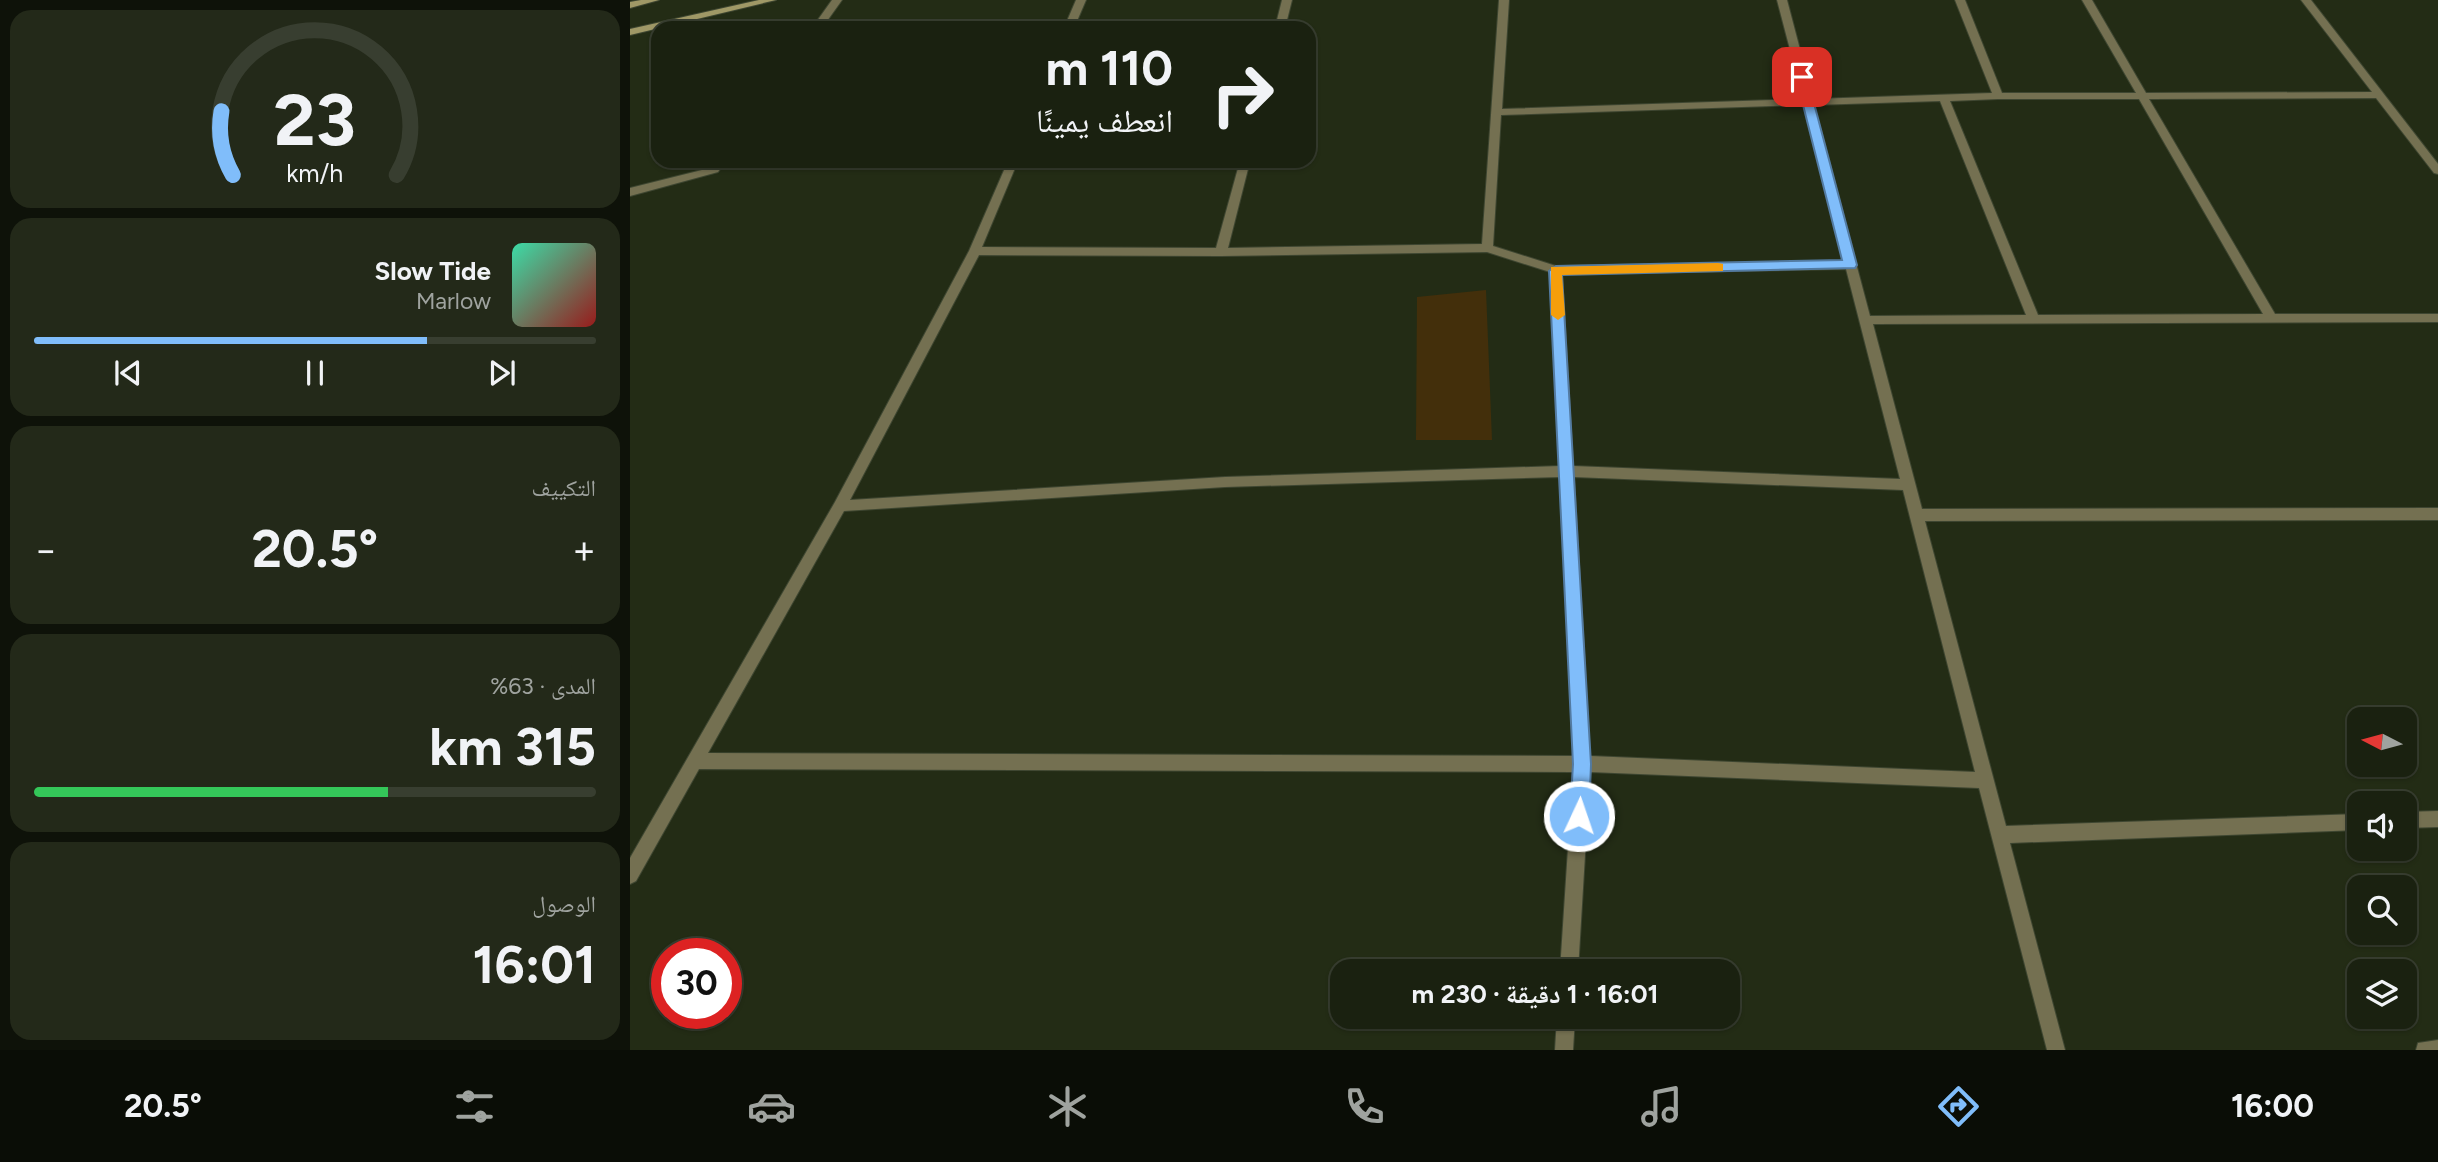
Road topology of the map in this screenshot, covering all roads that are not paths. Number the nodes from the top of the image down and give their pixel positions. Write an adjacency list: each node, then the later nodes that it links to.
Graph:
1 (654, 0): 11 (main road)
2 (771, 0): 12 (main road)
3 (838, 0): 13 (street)
4 (1081, 0): 14 (street)
5 (1287, 0): 15 (street)
6 (1504, 0): 23 (street)
7 (1782, 0): 22 (street)
8 (1960, 0): 20 (street)
9 (2087, 0): 18 (street)
10 (2306, 0): 19 (street)
11 (630, 5)
12 (678, 21)
13 (822, 21)
14 (1072, 21)
15 (1282, 21)
16 (651, 27): 17 (main road)
17 (630, 32)
18 (2143, 94): 19 (street); 20 (street); 34 (street)
19 (2379, 95): 27 (street)
20 (1998, 96): 21 (street)
21 (1944, 98): 22 (street); 36 (street)
22 (1808, 103): 23 (street); 32 (street)
23 (1497, 112): 29 (street)
24 (716, 168): 28 (street)
25 (1010, 168): 30 (street)
26 (1243, 168): 31 (street)
27 (2438, 171)
28 (630, 192)
29 (1487, 248): 31 (street); 33 (street)
30 (975, 251): 31 (street); 40 (street)
31 (1221, 252)
32 (1850, 265): 33 (street); 37 (street)
33 (1556, 271): 38 (street)
34 (2271, 318): 35 (street); 36 (street)
35 (2438, 318)
36 (2034, 319): 37 (street)
37 (1864, 320): 39 (street)
38 (1567, 471): 39 (street); 40 (street); 44 (street)
39 (1908, 485): 42 (street)
40 (840, 506): 43 (street)
41 (2438, 514): 42 (street)
42 (1916, 515): 45 (street)
43 (696, 761): 44 (street); 50 (street)
44 (1582, 764): 45 (street); 51 (street)
45 (1985, 780): 49 (street)
46 (2438, 819): 47 (street)
47 (2417, 820)
48 (2347, 822): 49 (street)
49 (1999, 835): 55 (street)
50 (630, 875)
51 (1570, 959)
52 (1565, 1029): 54 (street)
53 (2438, 1049): 56 (street)
54 (1564, 1050)
55 (2056, 1050)
56 (2425, 1050)

